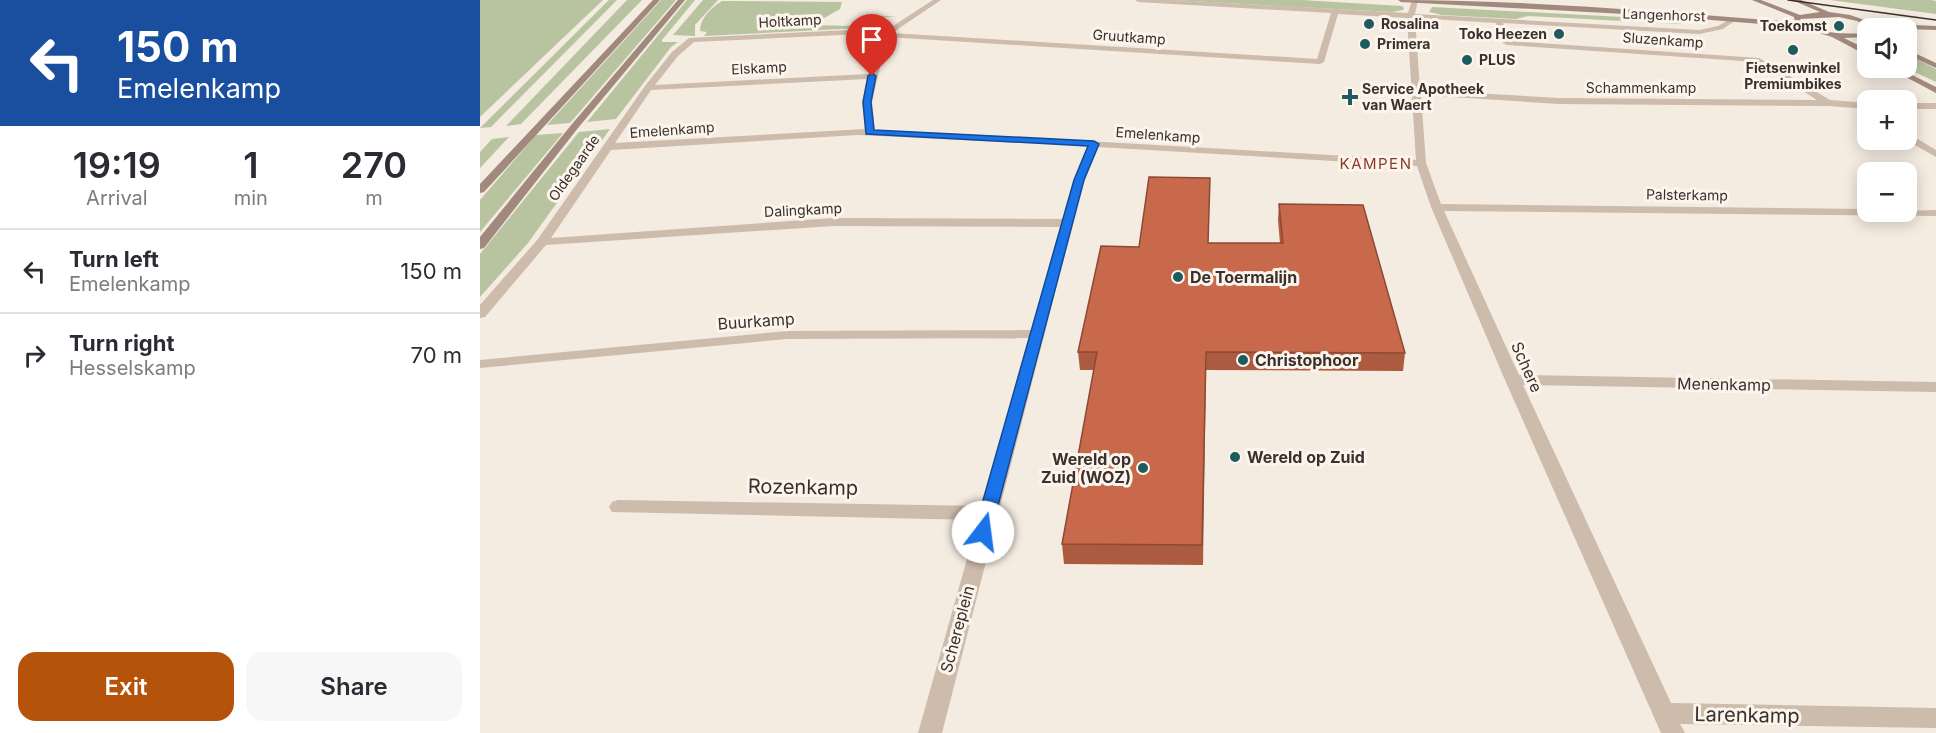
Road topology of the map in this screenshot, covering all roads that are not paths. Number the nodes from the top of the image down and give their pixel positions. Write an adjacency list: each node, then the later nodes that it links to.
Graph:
1 (657, 0): 39 (main road)
2 (682, 0): 44 (main road, Oldegaarde)
3 (938, 0): 17 (street)
4 (1138, 0): 9 (street)
5 (1401, 0): 8 (main road, Langenhorst)
6 (1755, 0): 12 (main road)
7 (1795, 0): 10 (main road)
8 (1414, 5): 9 (street); 11 (street, Langenhorst); 14 (main road, Langenhorst); 28 (street, Schere)
9 (1335, 11): 17 (street, Gruutkamp)
10 (1837, 16): 12 (main road); 13 (main road)
11 (1499, 21): 14 (street, Langenhorst); 29 (street, Sluzenkamp)
12 (1799, 21): 14 (main road, Langenhorst); 18 (main road)
13 (1857, 22)
14 (1729, 23)
15 (1917, 28): 16 (main road)
16 (1936, 28)
17 (887, 32): 20 (street, Holtkamp); 24 (street)
18 (1833, 34): 19 (main road); 21 (main road)
19 (1857, 35)
20 (692, 40): 26 (street, Oldegaarde)
21 (1857, 48)
22 (1917, 56): 23 (main road)
23 (1936, 66)
24 (872, 76): 26 (street, Elskamp); 33 (street)
25 (1913, 78): 27 (main road)
26 (648, 88): 36 (street, Oldegaarde)
27 (1936, 90)
28 (1415, 92): 29 (street, Schammenkamp); 38 (street, Schere)
29 (1828, 103): 30 (street, Schammenkamp)
30 (1857, 106)
31 (1917, 106): 32 (street)
32 (1936, 106)
33 (870, 132): 35 (street, Emelenkamp); 36 (street, Emelenkamp)
34 (1917, 142): 37 (street)
35 (1094, 144): 38 (street, Emelenkamp); 42 (street, Schereplein)
36 (607, 147): 43 (street, Oldegaarde)
37 (1936, 154)
38 (1421, 163): 40 (street, Schere)
39 (480, 190)
40 (1437, 207): 41 (street, Palsterkamp); 48 (street, Schere)
41 (1936, 213)
42 (1067, 223): 43 (street, Dalingkamp); 46 (street, Schereplein)
43 (542, 242): 45 (street, Oldegaarde)
44 (480, 245)
45 (480, 314)
46 (1037, 334): 47 (street, Buurkamp); 51 (street, Schereplein)
47 (480, 364)
48 (1513, 380): 49 (street, Menenkamp); 53 (street, Schere)
49 (1936, 387)
50 (618, 507): 51 (street, Rozenkamp)
51 (988, 513): 54 (street, Schereplein)
52 (1936, 718): 53 (street, Larenkamp)
53 (1669, 723)
54 (930, 733)

